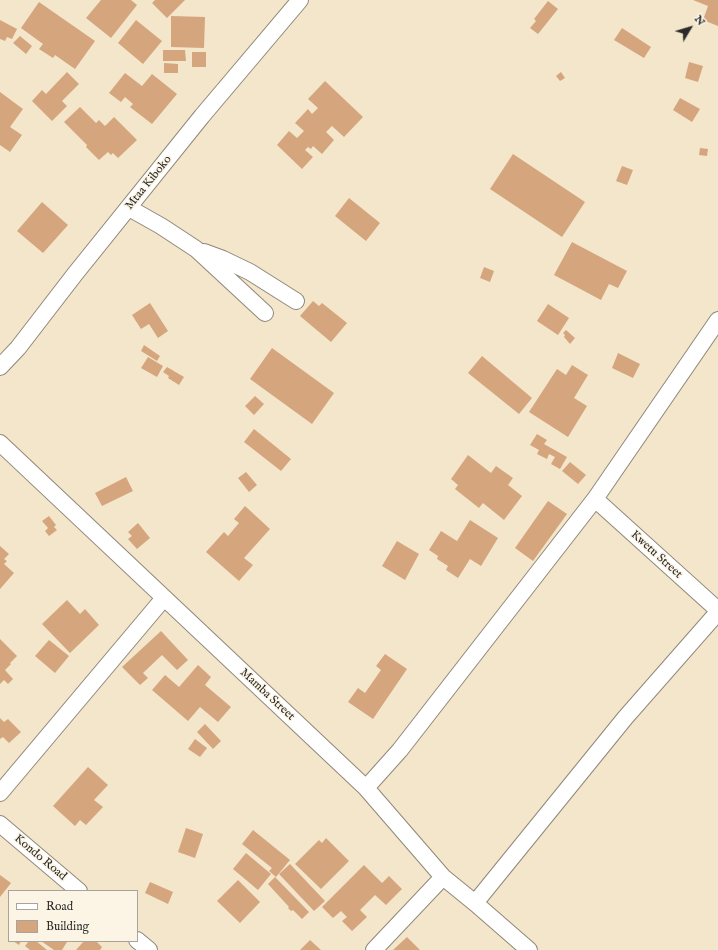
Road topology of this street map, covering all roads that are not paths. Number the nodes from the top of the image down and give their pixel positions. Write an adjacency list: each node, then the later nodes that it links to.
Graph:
1 (300, 0): 2 (street, Mtaa Kiboko)
2 (129, 208): 3 (street); 7 (street, Mtaa Kiboko)
3 (196, 249): 4 (street); 5 (street)
4 (296, 301)
5 (265, 313)
6 (718, 320): 9 (street)
7 (0, 367)
8 (0, 443): 10 (street, Mamba Street)
9 (595, 499): 11 (street, Kwetu Street); 12 (street)
10 (164, 598): 12 (street, Mamba Street); 13 (street)
11 (718, 611): 17 (street)
12 (366, 788): 15 (street, Mamba Street)
13 (0, 793)
14 (0, 824): 16 (street, Kondo Road)
15 (443, 877): 17 (street, Mamba Street); 20 (street)
16 (78, 890)
17 (475, 903): 21 (street, Mamba Street)
18 (138, 941): 19 (street)
19 (149, 950)
20 (374, 950)
21 (529, 950)

